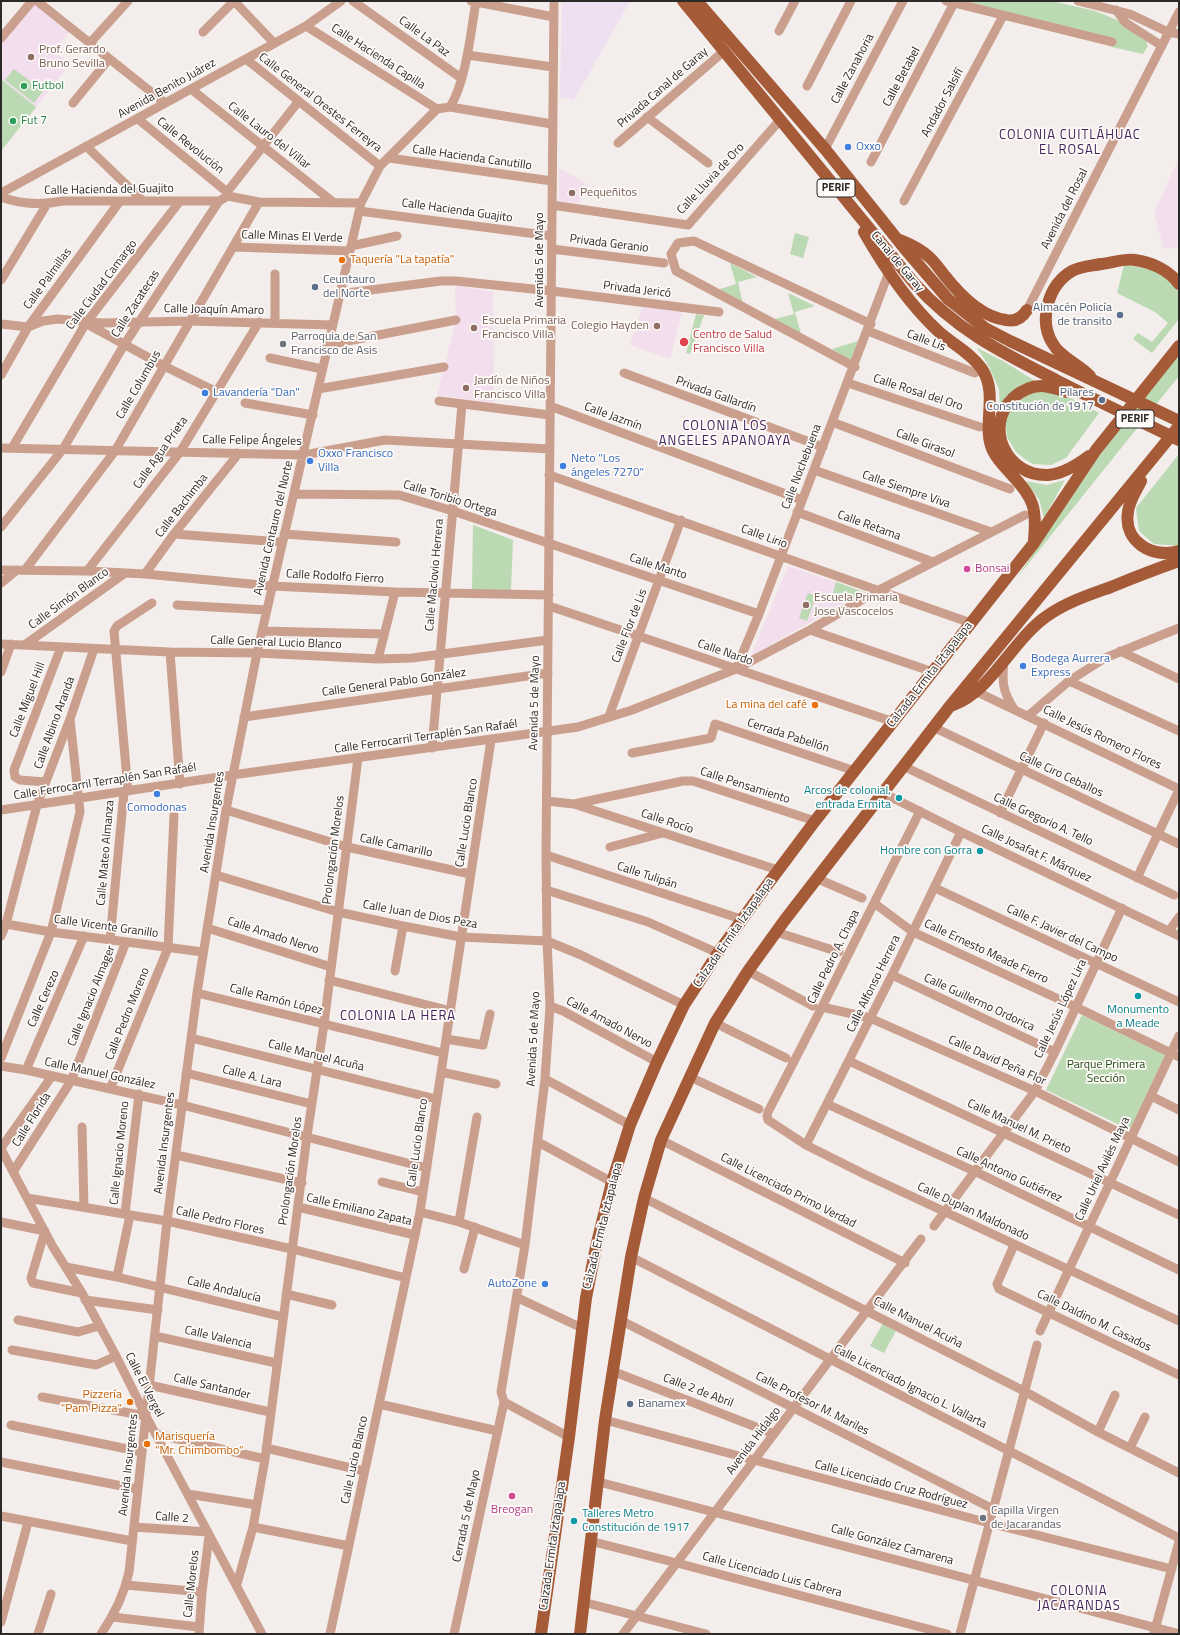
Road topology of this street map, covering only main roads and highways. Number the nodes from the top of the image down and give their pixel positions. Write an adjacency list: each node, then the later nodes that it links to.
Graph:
1 (683, 1): 3 (main road, Canal de Garay / PERIF)
2 (697, 1): 4 (main road, Canal de Garay / PERIF)
3 (855, 211): 9 (main road, Canal de Garay / PERIF); 15 (main road)
4 (897, 239): 6 (main road); 8 (main road, Canal de Garay / PERIF)
5 (1179, 284): 8 (main road)
6 (1027, 310)
7 (1178, 346): 13 (main road, Calzada Ermita Iztapalapa)
8 (1095, 382): 10 (main road, Canal de Garay / PERIF)
9 (1090, 397): 12 (main road, Canal de Garay / PERIF); 13 (main road)
10 (1179, 421)
11 (1179, 426): 14 (main road)
12 (1179, 440)
13 (1096, 450): 15 (main road, Calzada Ermita Iztapalapa)
14 (1147, 465): 16 (main road); 17 (main road)
15 (1034, 543): 18 (main road, Calzada Ermita Iztapalapa)
16 (1178, 560): 17 (main road)
17 (971, 689): 19 (main road)
18 (541, 1634)
19 (580, 1634)

